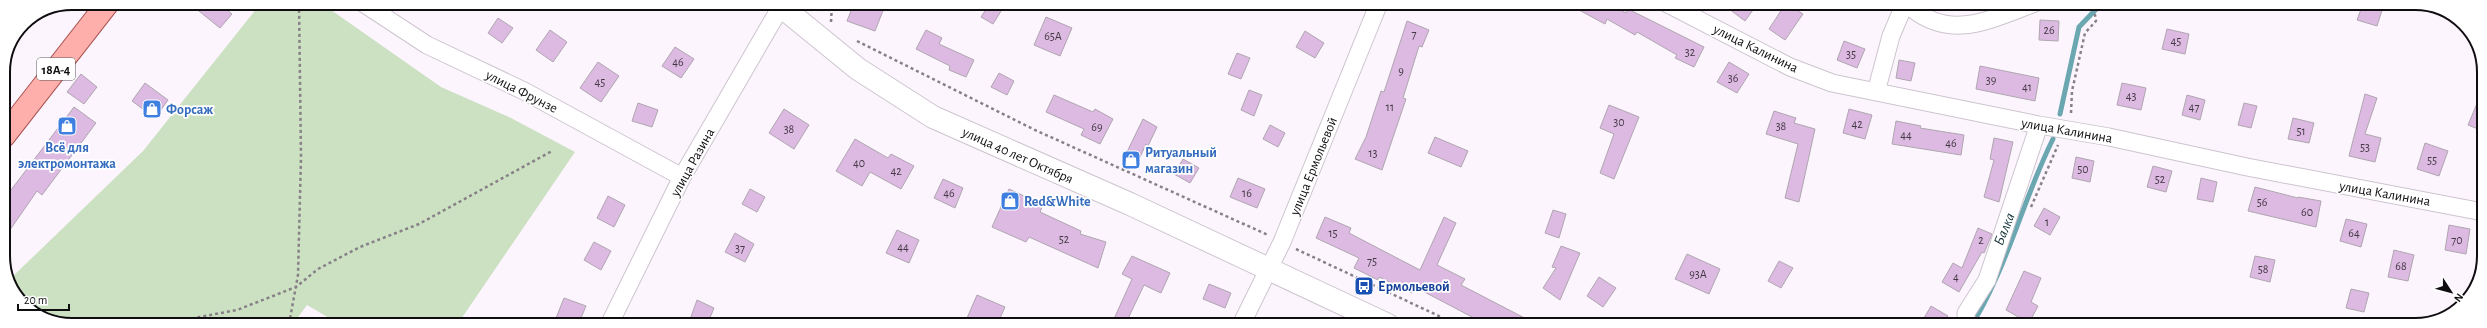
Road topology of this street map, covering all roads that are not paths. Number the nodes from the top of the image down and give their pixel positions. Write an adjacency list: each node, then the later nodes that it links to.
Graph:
1 (103, 10): 12 (main road, 18А-4)
2 (374, 10): 13 (street, улица Фрунзе)
3 (777, 10): 13 (street, улица Разина)
4 (787, 10): 15 (street, улица 40 лет Октября)
5 (1376, 10): 15 (street, улица Ермольевой)
6 (1680, 10): 10 (street, улица Калинина)
7 (1903, 10): 10 (street)
8 (1913, 10): 9 (street)
9 (2018, 10)
10 (1876, 92): 11 (street, улица Калинина)
11 (2039, 125): 14 (street, улица Калинина); 19 (street)
12 (10, 128)
13 (682, 177): 16 (street, улица Разина)
14 (2477, 211)
15 (1269, 270): 17 (street, улица Ермольевой); 18 (street, улица 40 лет Октября)
16 (612, 318)
17 (1245, 318)
18 (1373, 318)
19 (1967, 318)

